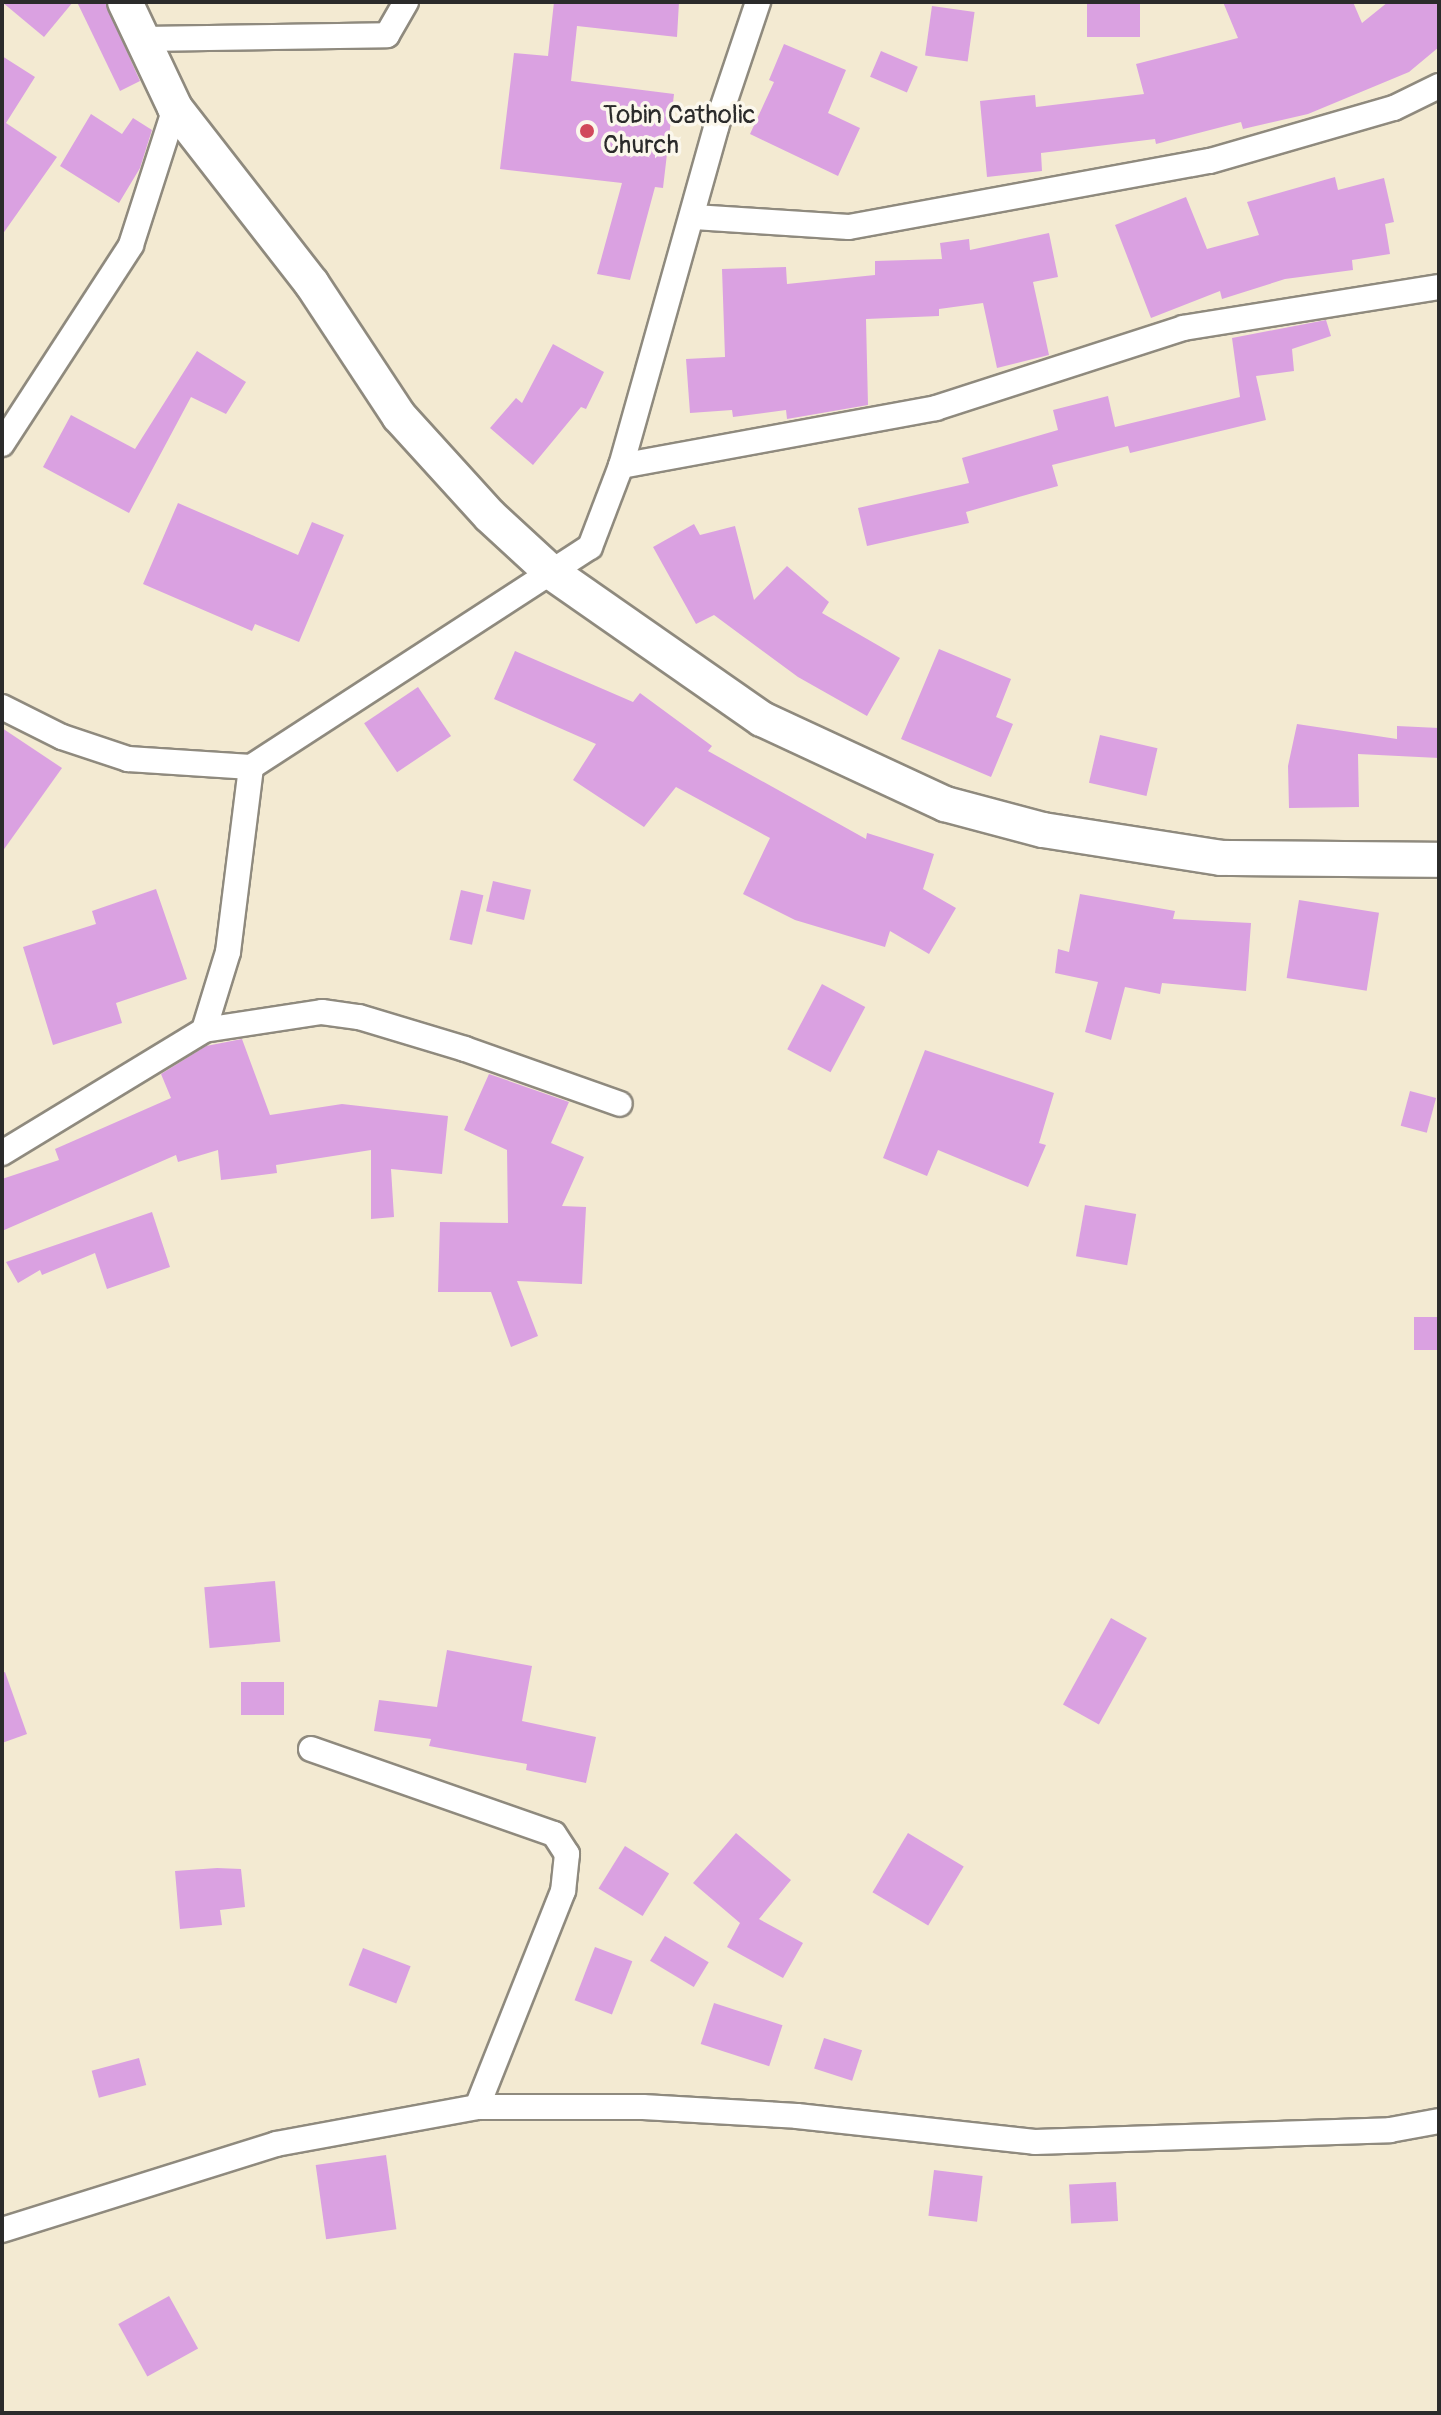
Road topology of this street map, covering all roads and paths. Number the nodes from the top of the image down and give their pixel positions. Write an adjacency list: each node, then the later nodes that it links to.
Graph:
1 (125, 2): 4 (main road)
2 (406, 2): 4 (street)
3 (758, 2): 7 (street)
4 (144, 39): 6 (main road)
5 (1439, 86): 7 (street)
6 (175, 108): 9 (street); 11 (main road)
7 (694, 217): 10 (street)
8 (1439, 287): 10 (street)
9 (2, 444)
10 (621, 466): 11 (street)
11 (551, 572): 13 (street); 14 (main road)
12 (2, 707): 13 (street)
13 (251, 767): 15 (street)
14 (1439, 860)
15 (204, 1030): 16 (street); 17 (street)
16 (620, 1104)
17 (2, 1153)
18 (311, 1749): 19 (street)
19 (477, 2107): 20 (street); 21 (street)
20 (1439, 2121)
21 (2, 2230)

